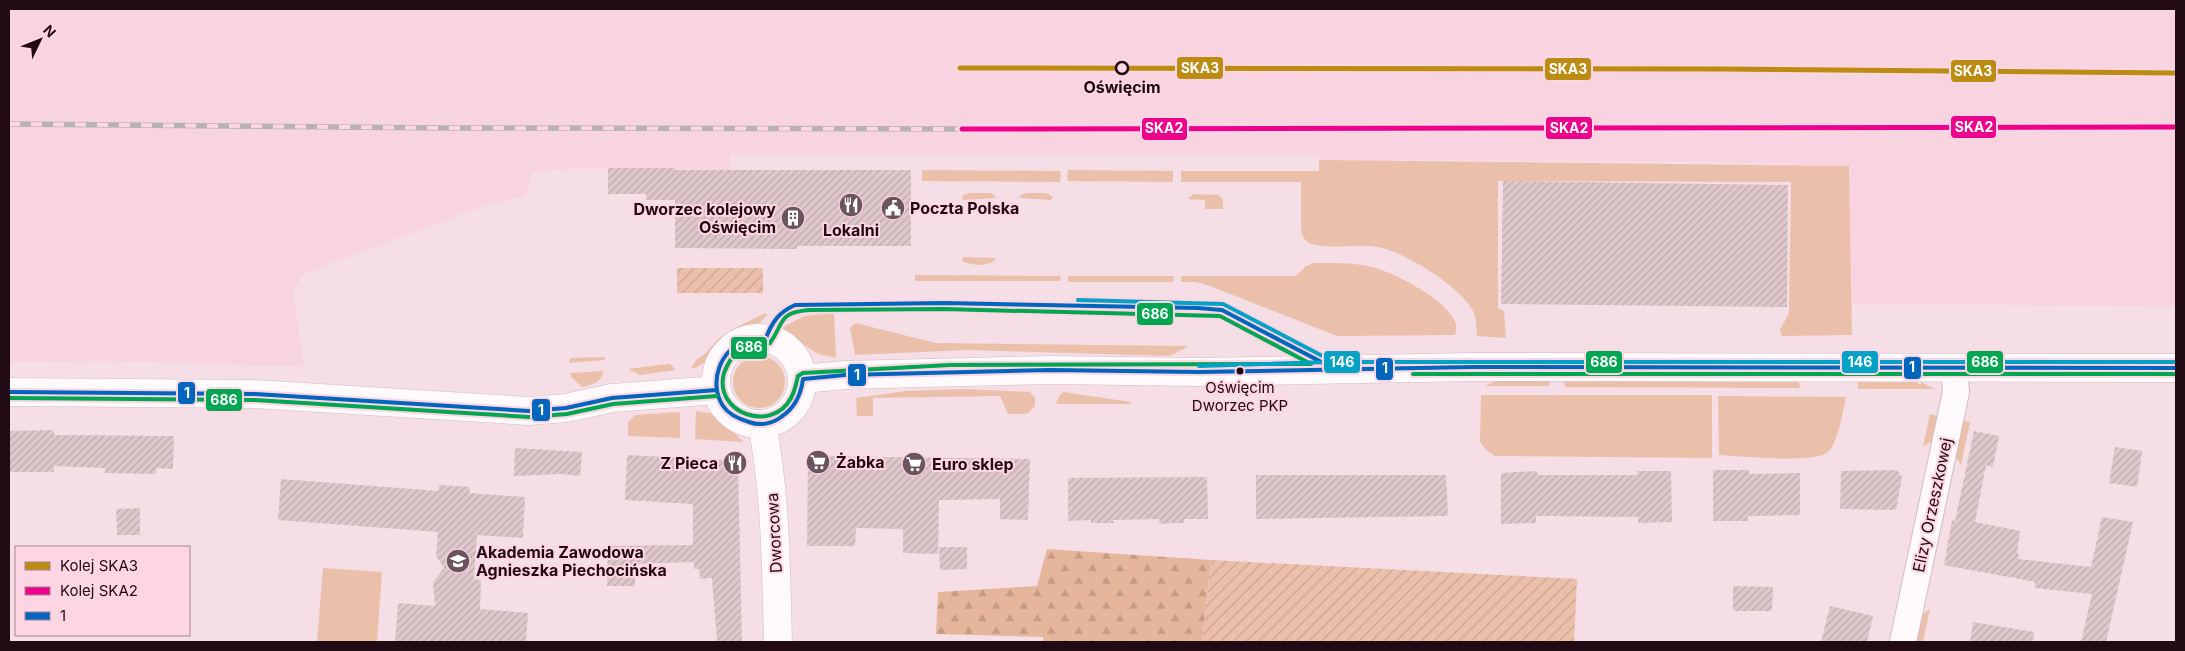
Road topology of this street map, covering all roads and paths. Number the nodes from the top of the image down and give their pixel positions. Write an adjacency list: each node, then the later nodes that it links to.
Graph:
1 (1954, 368): 2 (street); 3 (street); 8 (street, Elizy Orzeszkowej)
2 (2176, 368)
3 (803, 378): 4 (street); 6 (street)
4 (717, 390): 5 (street); 6 (street)
5 (9, 392)
6 (762, 424): 7 (street, Dworcowa)
7 (778, 642)
8 (1902, 642)

